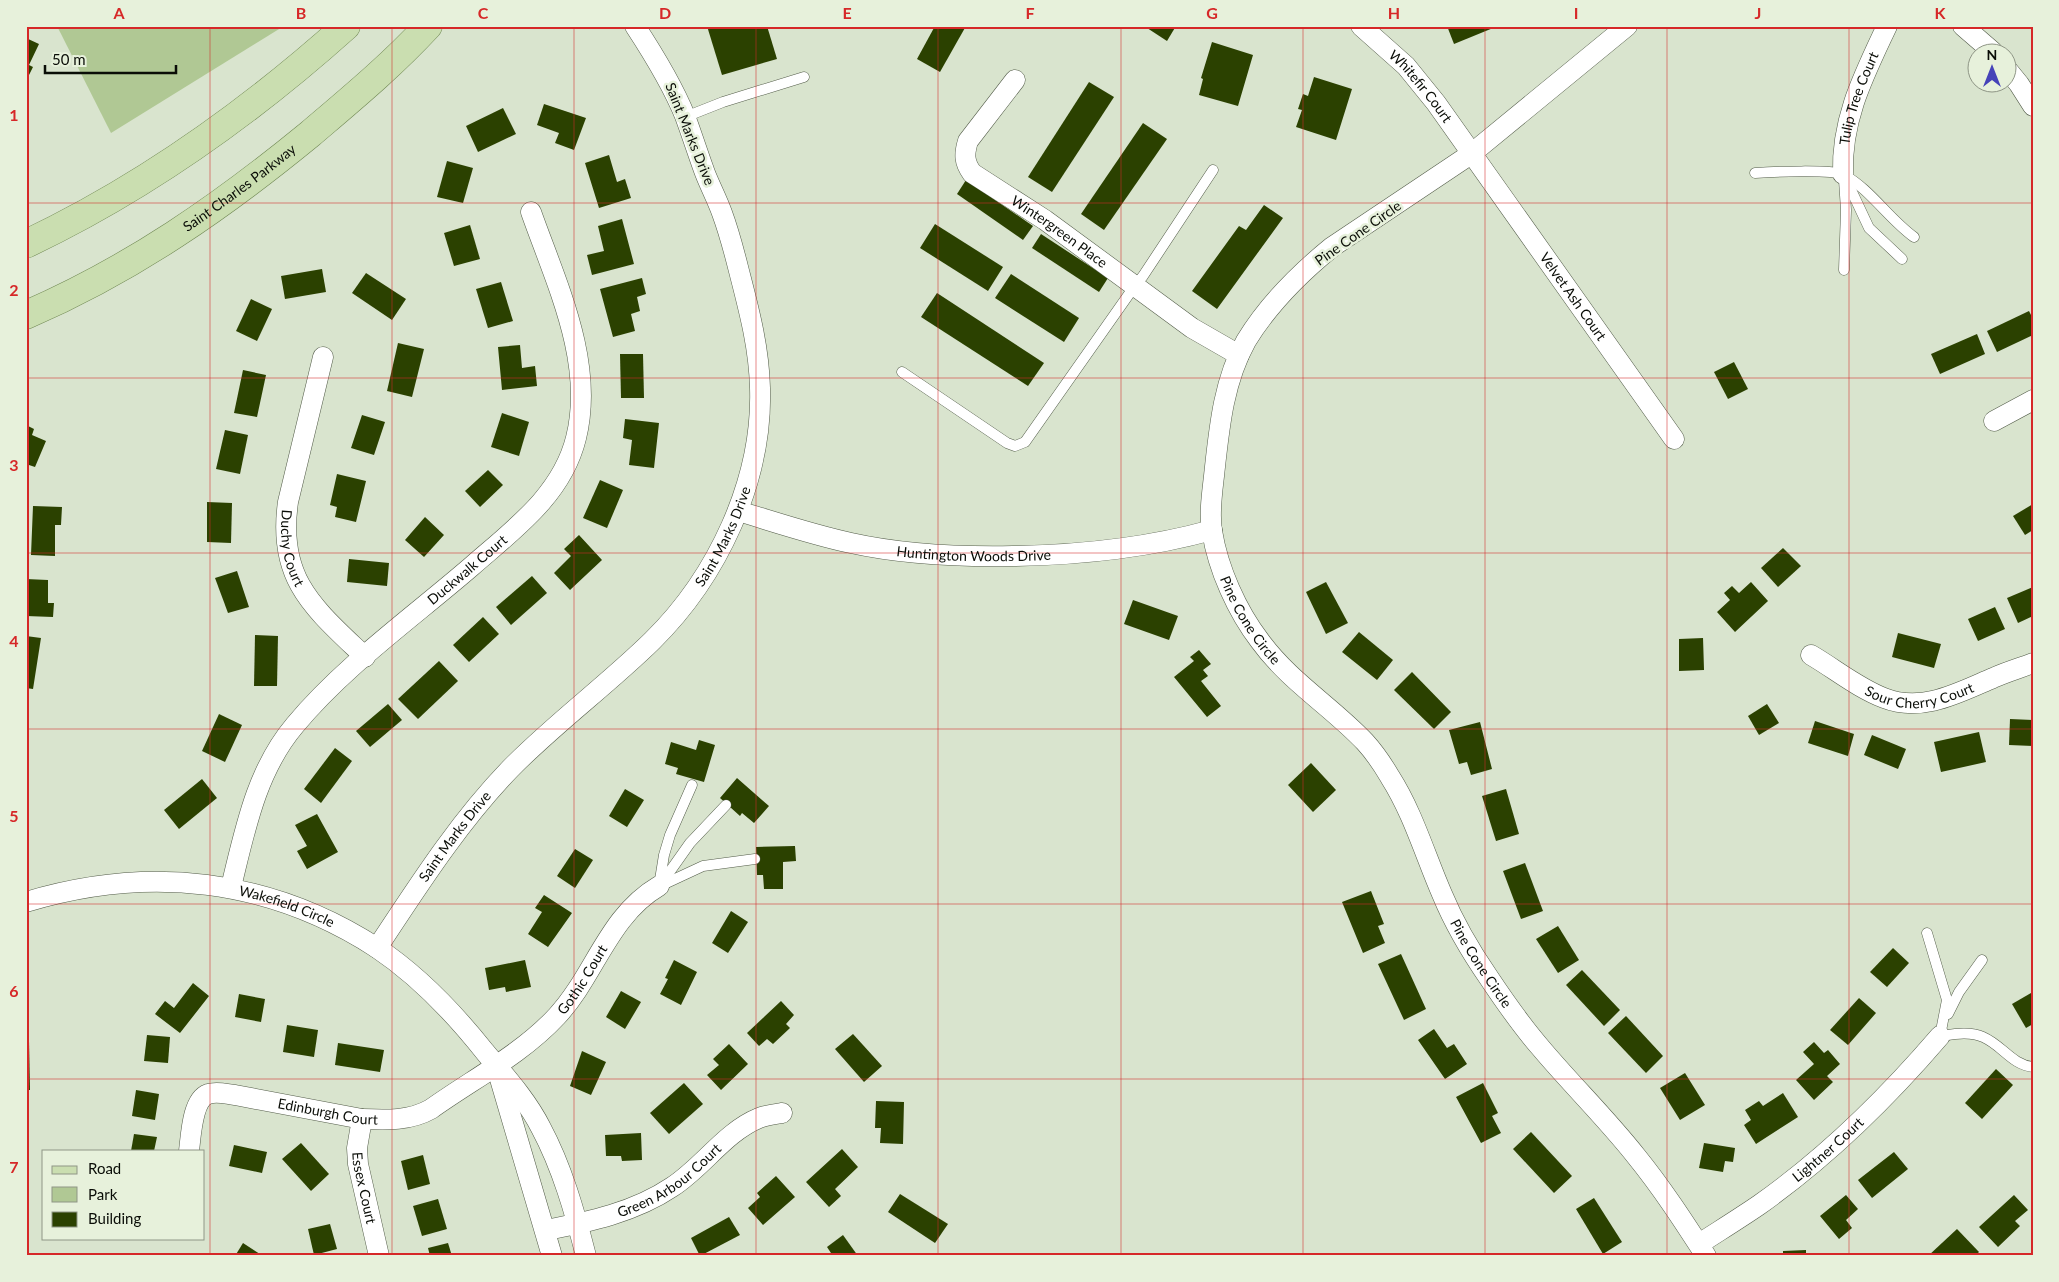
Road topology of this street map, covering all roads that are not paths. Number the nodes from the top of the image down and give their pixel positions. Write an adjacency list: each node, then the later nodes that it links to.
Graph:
1 (346, 26): 20 (main road)
2 (428, 26): 24 (main road, Saint Charles Parkway)
3 (635, 26): 13 (street, Saint Marks Drive)
4 (1361, 26): 14 (street, Whitefir Court)
5 (1627, 26): 14 (street, Pine Cone Circle)
6 (1887, 26): 17 (street, Tulip Tree Court)
7 (1963, 26): 8 (street)
8 (1981, 42)
9 (804, 78): 13 (lane)
10 (1016, 80): 23 (street, Wintergreen Place)
11 (2016, 80): 12 (street)
12 (2033, 106)
13 (685, 117): 31 (street, Saint Marks Drive)
14 (1471, 154): 25 (street, Pine Cone Circle); 30 (street, Velvet Ash Court)
15 (1214, 170): 23 (lane)
16 (1755, 173): 17 (lane)
17 (1843, 174): 19 (lane); 21 (lane); 22 (lane)
18 (531, 212): 34 (street, Duckwalk Court)
19 (1914, 237)
20 (26, 244)
21 (1902, 259)
22 (1844, 270)
23 (1134, 286): 25 (street, Wintergreen Place); 27 (lane)
24 (26, 315)
25 (1239, 355): 32 (street, Pine Cone Circle)
26 (323, 357): 34 (street, Duchy Court)
27 (902, 372)
28 (2033, 400): 29 (street)
29 (1994, 421)
30 (1674, 439)
31 (738, 511): 32 (street, Huntington Woods Drive); 43 (street, Saint Marks Drive)
32 (1212, 530): 53 (street, Pine Cone Circle)
33 (1811, 655): 35 (street, Sour Cherry Court)
34 (365, 657): 40 (street, Duckwalk Court)
35 (2033, 663)
36 (692, 784): 39 (lane)
37 (726, 805): 39 (lane)
38 (755, 860): 39 (lane)
39 (659, 886): 46 (street, Gothic Court)
40 (231, 887): 41 (street, Wakefield Circle); 43 (street, Wakefield Circle)
41 (26, 902)
42 (1927, 933): 45 (lane)
43 (377, 948): 46 (street, Wakefield Circle)
44 (1982, 960): 45 (lane)
45 (1940, 1036): 47 (lane); 53 (street, Lightner Court)
46 (496, 1065): 49 (street, Edinburgh Court); 51 (street, Wakefield Circle); 52 (street, Wakefield Circle)
47 (2033, 1068)
48 (782, 1113): 51 (street, Green Arbour Court)
49 (362, 1119): 50 (street, Edinburgh Court); 54 (street, Essex Court)
50 (189, 1150)
51 (578, 1224): 52 (street, Green Arbour Court); 56 (street, Wakefield Circle)
52 (546, 1230): 55 (street, Wakefield Circle)
53 (1702, 1250)
54 (379, 1256)
55 (552, 1256)
56 (586, 1256)

